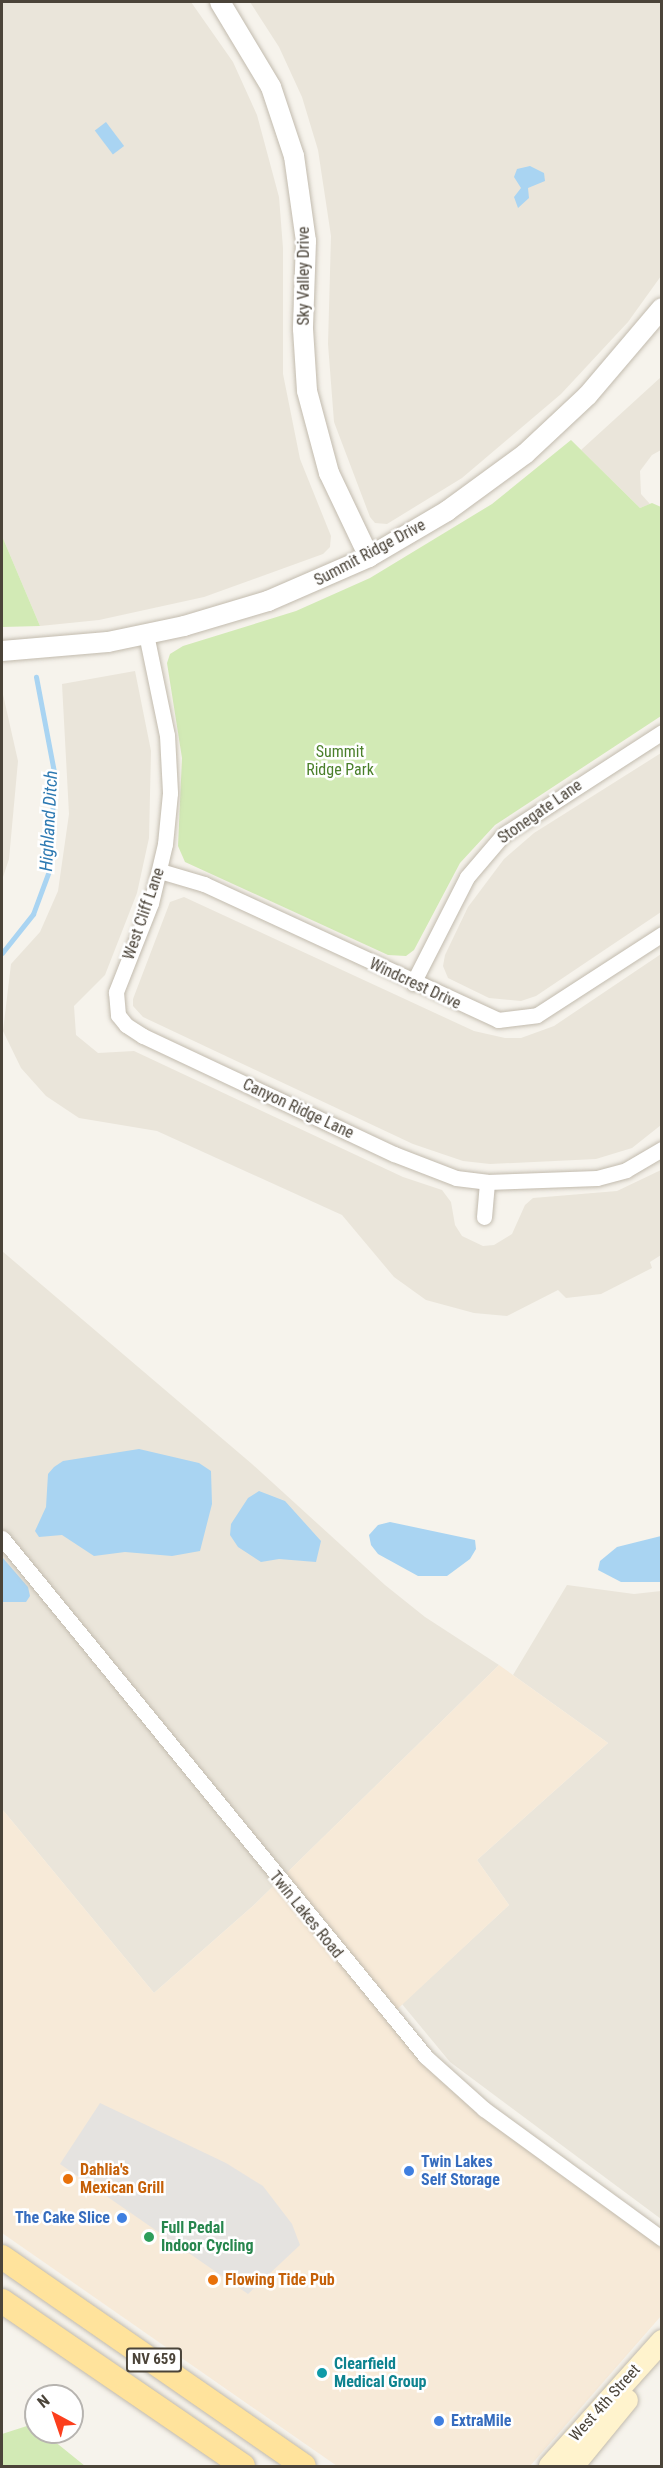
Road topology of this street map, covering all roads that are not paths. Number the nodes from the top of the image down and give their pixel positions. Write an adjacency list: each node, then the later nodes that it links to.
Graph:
1 (220, 2): 3 (street, Sky Valley Drive)
2 (662, 309): 3 (street, Summit Ridge Drive)
3 (369, 558): 4 (street, Summit Ridge Drive)
4 (146, 634): 5 (street, Summit Ridge Drive); 7 (street, West Cliff Lane)
5 (2, 651)
6 (662, 732): 9 (street, Stonegate Lane)
7 (160, 871): 9 (street, Windcrest Drive); 10 (street, West Cliff Lane)
8 (662, 934): 9 (street, Windcrest Drive)
9 (413, 983)
10 (118, 1015): 12 (street, Canyon Ridge Lane)
11 (662, 1149): 12 (street, Canyon Ridge Lane)
12 (487, 1182): 13 (street)
13 (484, 1216)
14 (2, 1538): 15 (street, Twin Lakes Road)
15 (662, 2239)
16 (2, 2257): 21 (main road, NV 659)
17 (2, 2301): 20 (main road, NV 659)
18 (662, 2341): 22 (main road, West 4th Street)
19 (662, 2357): 23 (main road, West 4th Street)
20 (243, 2466)
21 (304, 2466)
22 (550, 2466)
23 (573, 2466)

